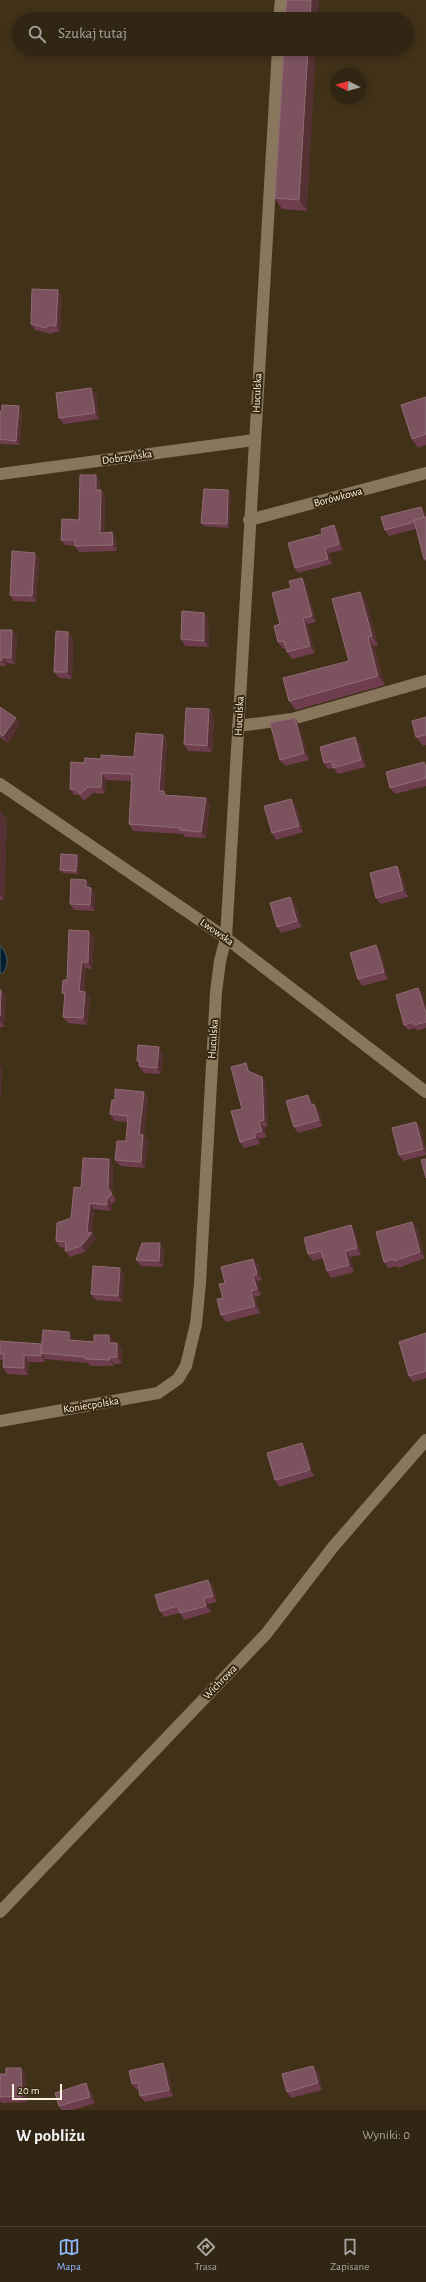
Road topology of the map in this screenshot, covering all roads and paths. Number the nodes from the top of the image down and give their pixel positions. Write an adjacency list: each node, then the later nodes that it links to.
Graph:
1 (280, 0): 2 (street)
2 (279, 12)
3 (278, 56): 4 (street, Huculska)
4 (254, 440): 6 (street, Dobrzyńska); 7 (street, Huculska)
5 (426, 473): 7 (street, Borówkowa)
6 (0, 474)
7 (249, 520): 9 (street, Huculska)
8 (426, 681): 9 (street)
9 (238, 726): 11 (street, Huculska)
10 (0, 784): 11 (street, Lwowska)
11 (226, 938): 12 (street, Lwowska); 13 (street, Huculska)
12 (426, 1092)
13 (178, 1379): 14 (street, Koniecpolska)
14 (0, 1421)
15 (426, 1440): 16 (street, Wichrowa)
16 (0, 1912)

